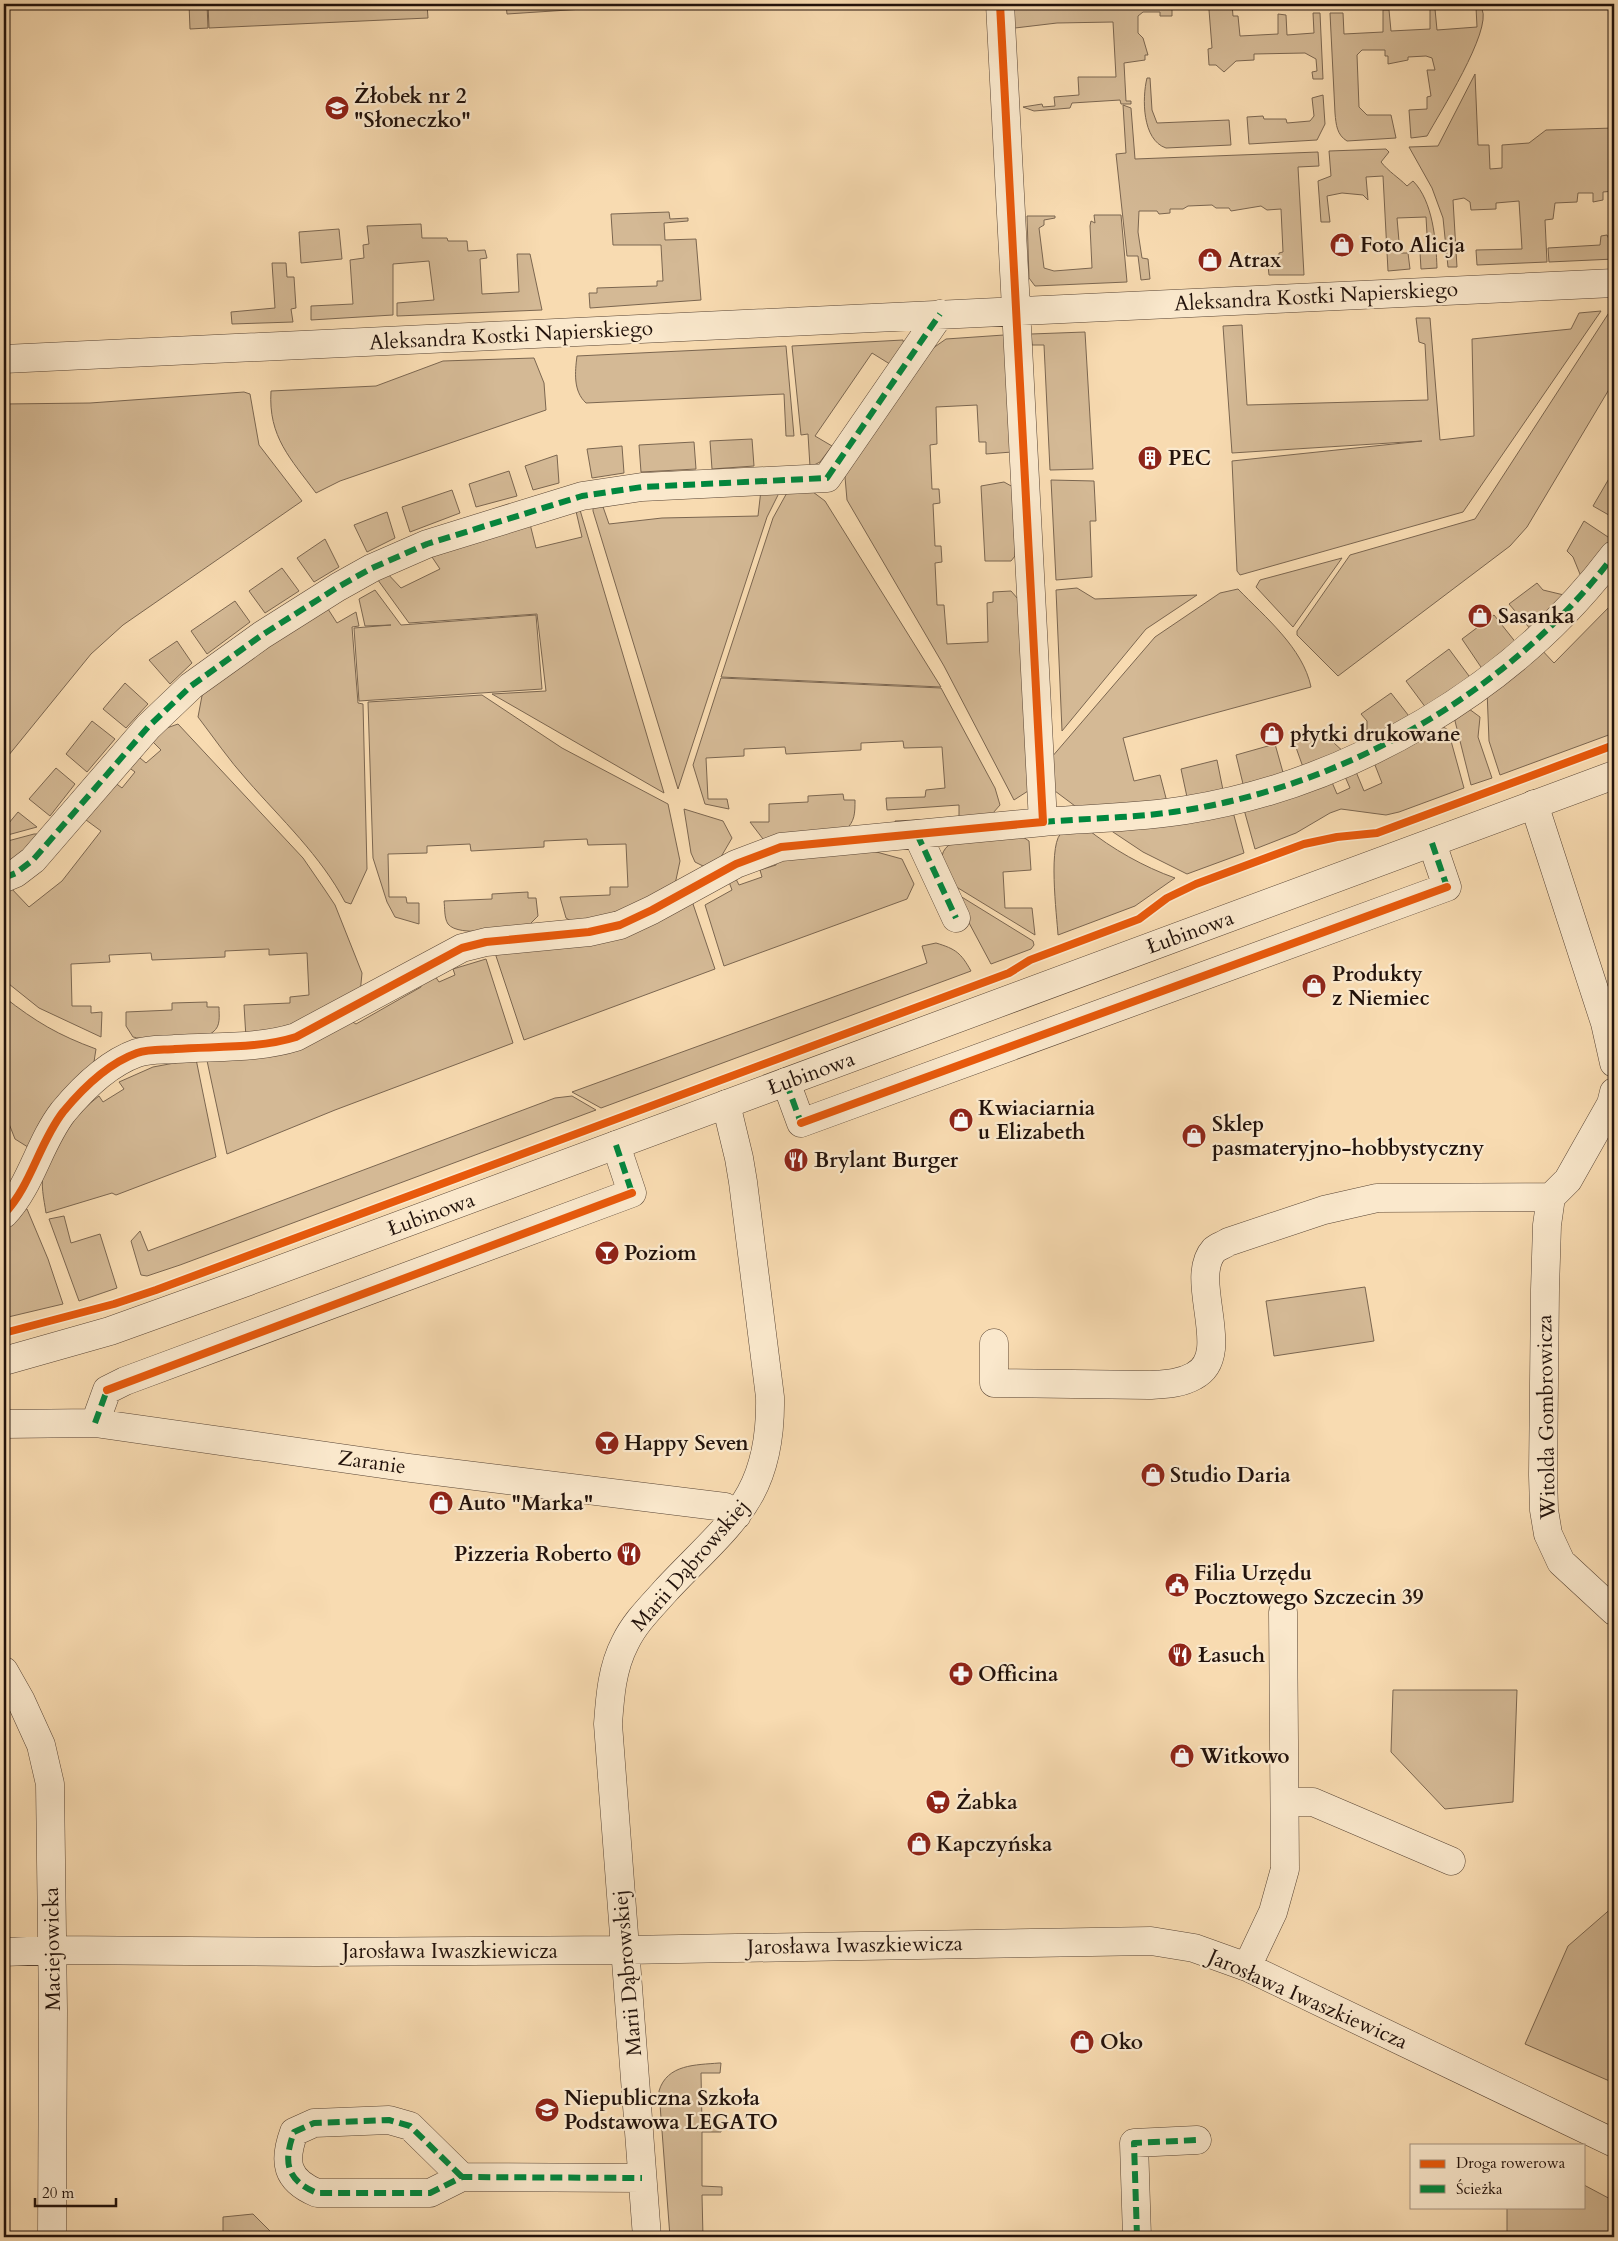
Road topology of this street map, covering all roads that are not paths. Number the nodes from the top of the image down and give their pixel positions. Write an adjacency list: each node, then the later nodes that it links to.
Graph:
1 (1000, 4): 3 (street)
2 (1614, 283): 3 (street, Aleksandra Kostki Napierskiego)
3 (1017, 311): 4 (street, Aleksandra Kostki Napierskiego); 9 (street)
4 (940, 314): 5 (street, Aleksandra Kostki Napierskiego); 12 (street)
5 (4, 359)
6 (1614, 555): 9 (street)
7 (1614, 775): 8 (street, Łubinowa)
8 (1534, 804): 11 (street, Łubinowa); 14 (street)
9 (1043, 822): 10 (street)
10 (917, 834): 13 (street); 20 (street)
11 (1432, 843): 15 (street, Łubinowa); 15 (street)
12 (4, 878)
13 (956, 918)
14 (1614, 1063)
15 (786, 1082): 17 (street, Łubinowa)
16 (1614, 1092): 19 (street)
17 (726, 1104): 18 (street, Łubinowa); 25 (street, Marii Dąbrowskiej)
18 (616, 1145): 22 (street, Łubinowa); 24 (street)
19 (1551, 1197): 21 (street); 26 (street, Witolda Gombrowicza)
20 (4, 1214)
21 (994, 1343)
22 (4, 1361)
23 (4, 1424): 24 (street, Zaranie)
24 (95, 1424): 25 (street, Zaranie)
25 (738, 1515): 32 (street, Marii Dąbrowskiej)
26 (1614, 1611)
27 (1283, 1612): 29 (street)
28 (4, 1671): 31 (street, Maciejowicka)
29 (1284, 1802): 30 (street); 34 (street)
30 (1451, 1861)
31 (52, 1950): 32 (street, Jarosława Iwaszkiewicza); 33 (street, Jarosława Iwaszkiewicza); 39 (street, Maciejowicka)
32 (624, 1950): 34 (street, Jarosława Iwaszkiewicza); 38 (street, Marii Dąbrowskiej)
33 (4, 1952)
34 (1248, 1967): 36 (street, Jarosława Iwaszkiewicza)
35 (1197, 2140): 41 (street)
36 (1614, 2143)
37 (462, 2177): 37 (street); 38 (street)
38 (642, 2178): 40 (street, Marii Dąbrowskiej)
39 (52, 2237)
40 (647, 2237)
41 (1138, 2237)

